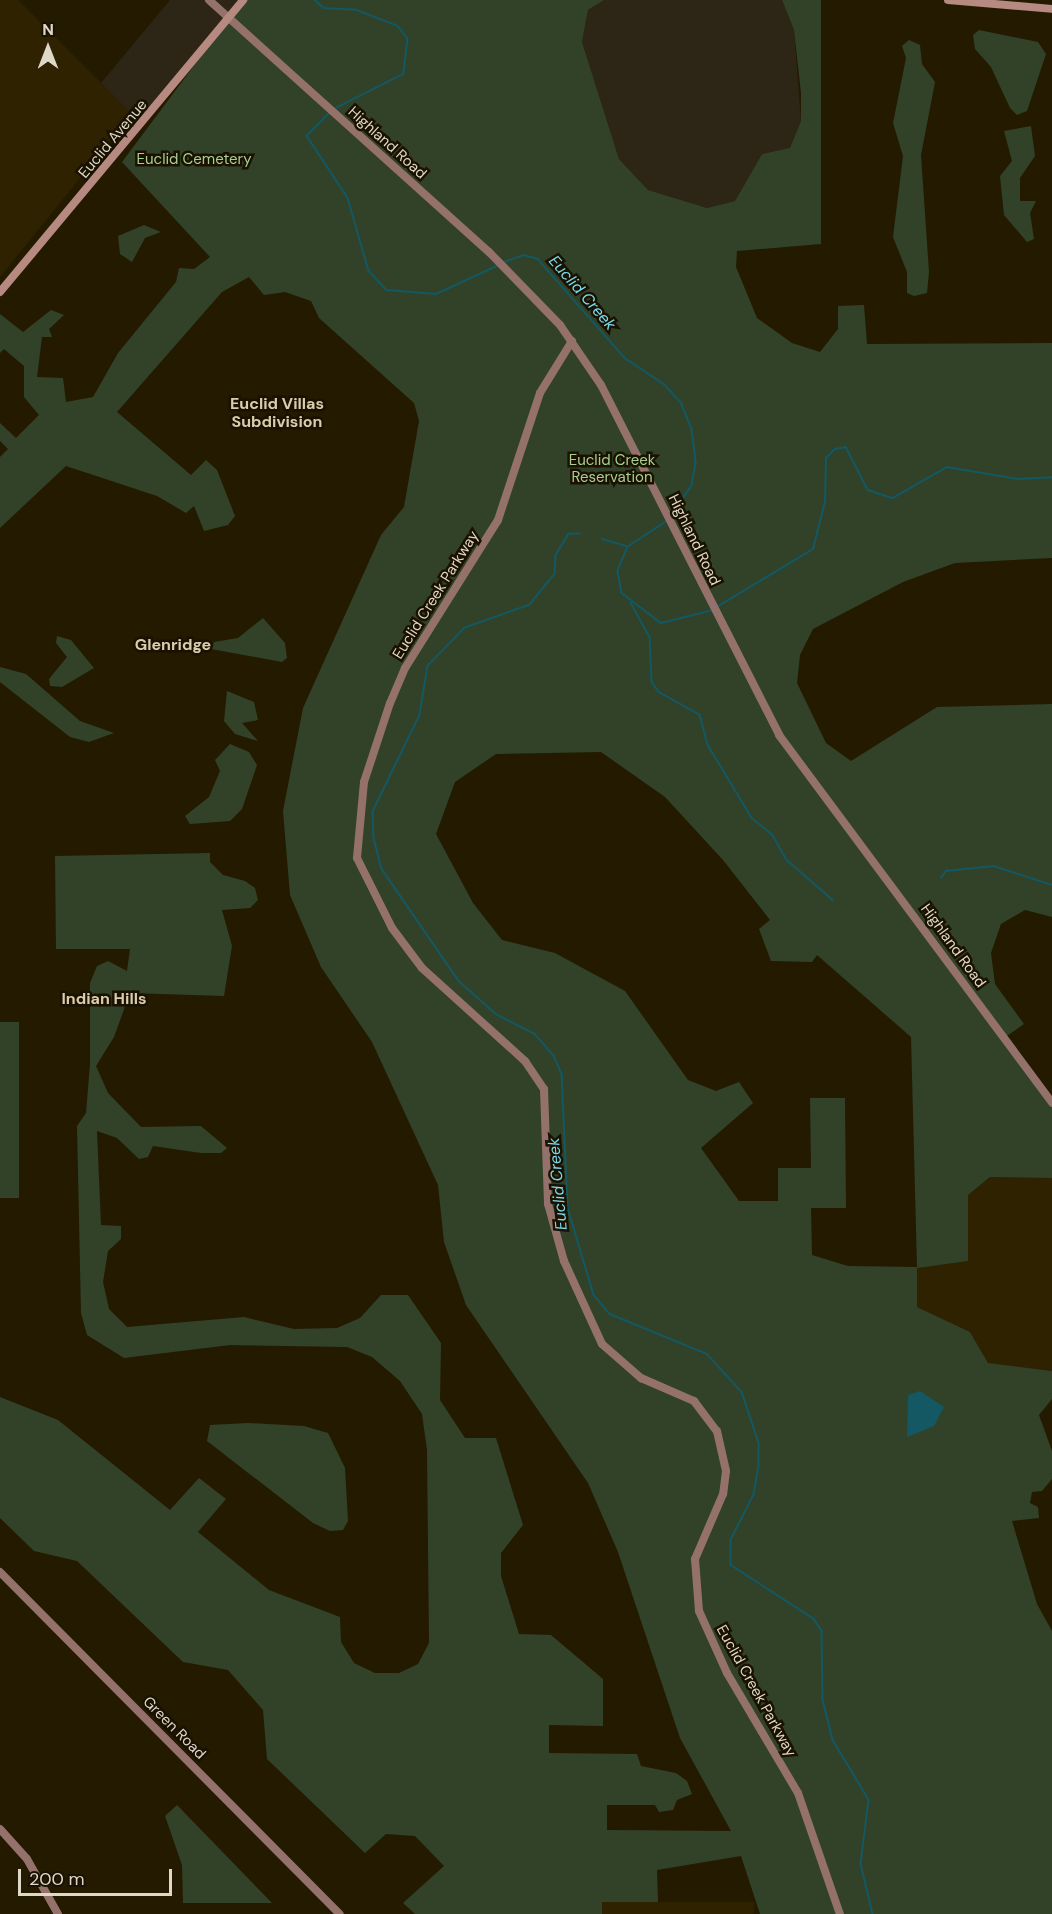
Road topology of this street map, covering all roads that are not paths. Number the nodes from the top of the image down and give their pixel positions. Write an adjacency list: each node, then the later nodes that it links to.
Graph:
1 (208, 0): 5 (street, Highland Road)
2 (243, 0): 5 (main road, Euclid Avenue)
3 (948, 0): 4 (main road)
4 (1052, 9)
5 (228, 17): 6 (main road, Euclid Avenue); 7 (street, Highland Road)
6 (0, 292)
7 (572, 341): 8 (street, Highland Road); 13 (street, Euclid Creek Parkway)
8 (1052, 1103)
9 (0, 1572): 12 (street, Green Road)
10 (0, 1829): 11 (street)
11 (57, 1911)
12 (340, 1914)
13 (840, 1914)

